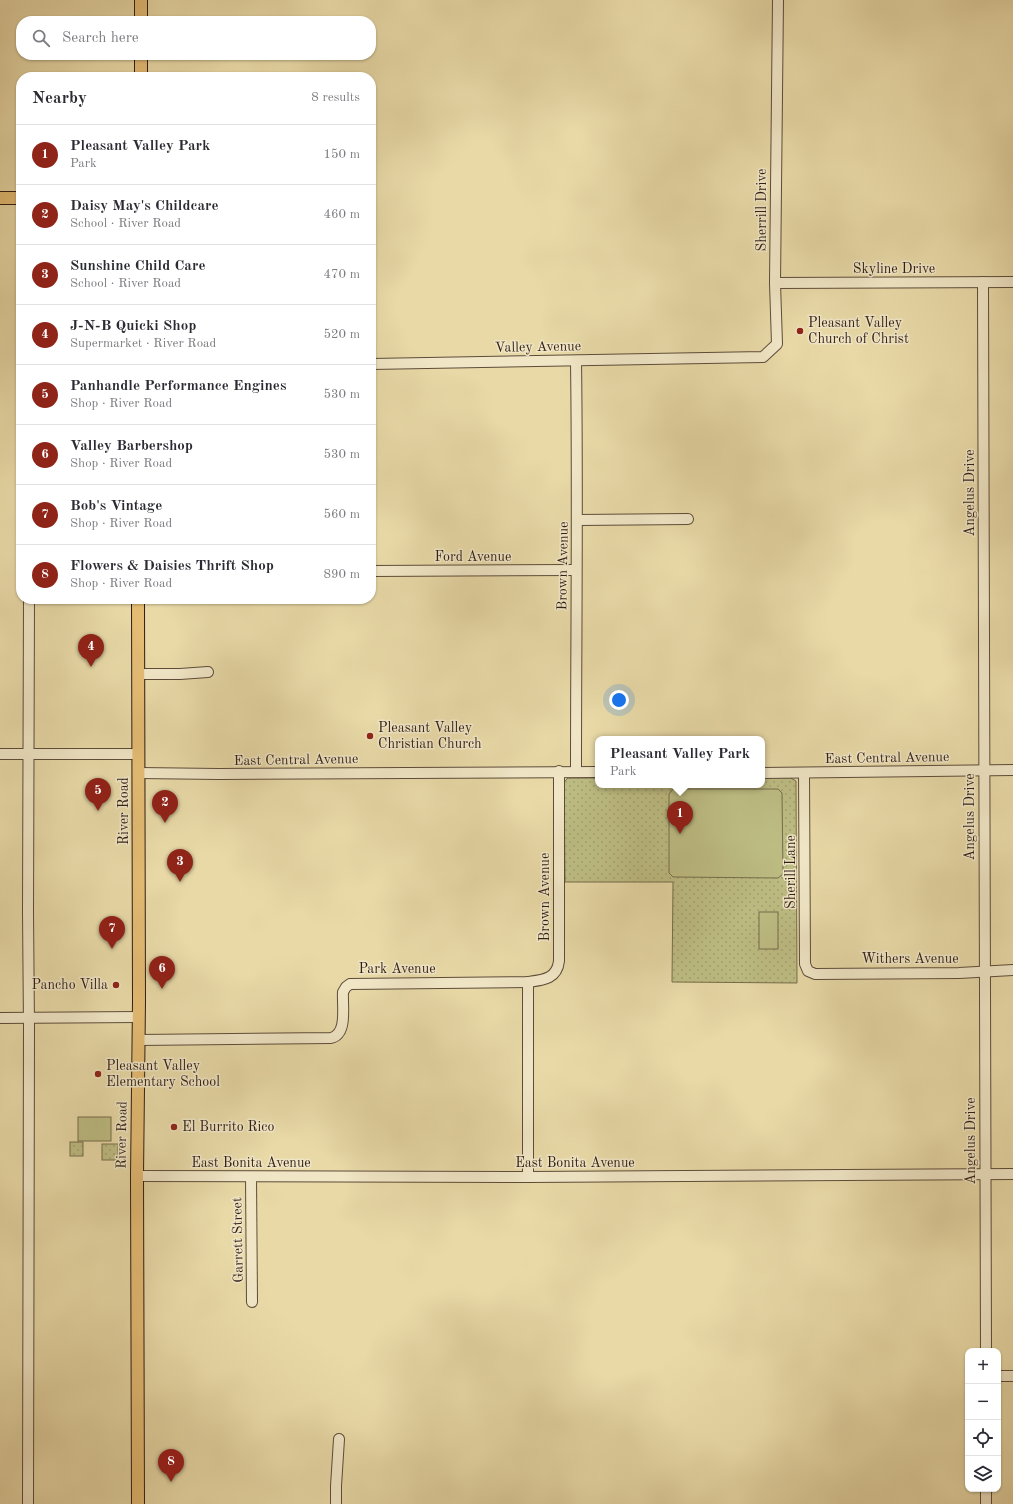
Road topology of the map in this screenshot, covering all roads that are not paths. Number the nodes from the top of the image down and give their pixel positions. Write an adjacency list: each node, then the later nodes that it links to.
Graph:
1 (141, 0): 3 (main road)
2 (778, 0): 10 (street, Sherrill Drive)
3 (141, 16)
4 (141, 60): 5 (main road)
5 (141, 72)
6 (0, 198): 7 (main road)
7 (16, 198)
8 (983, 282): 9 (street, Skyline Drive); 10 (street, Skyline Drive); 25 (street, Angelus Drive)
9 (1013, 282)
10 (775, 284): 11 (street, Sherrill Drive)
11 (706, 358): 12 (street, Valley Avenue)
12 (576, 361): 13 (street, Valley Avenue); 15 (street, Brown Avenue)
13 (376, 364)
14 (688, 519): 15 (street)
15 (578, 520): 16 (street, Brown Avenue)
16 (576, 570): 17 (street, Ford Avenue); 28 (street, Brown Avenue)
17 (376, 571)
18 (29, 604): 23 (street)
19 (138, 604): 21 (main road, River Road)
20 (208, 672): 21 (street)
21 (138, 674): 24 (main road, River Road)
22 (0, 754): 23 (street)
23 (29, 754): 24 (street); 40 (street)
24 (139, 754): 30 (main road, River Road)
25 (984, 770): 26 (street, East Central Avenue); 32 (street, East Central Avenue); 35 (street, Angelus Drive)
26 (1013, 770)
27 (559, 771): 28 (street, East Central Avenue); 30 (street, East Central Avenue); 36 (street, Brown Avenue)
28 (576, 771): 29 (street, East Central Avenue)
29 (595, 772)
30 (139, 773): 38 (main road, River Road)
31 (765, 773): 32 (street, East Central Avenue)
32 (804, 773): 34 (street, Sherill Lane)
33 (1013, 970): 35 (street, Withers Avenue)
34 (808, 971): 35 (street, Withers Avenue)
35 (985, 971): 42 (street, Angelus Drive)
36 (555, 974): 37 (street, Park Avenue)
37 (528, 982): 41 (street, Park Avenue); 46 (street)
38 (138, 1017): 40 (street); 41 (main road, River Road)
39 (0, 1018): 40 (street)
40 (28, 1018): 53 (street)
41 (138, 1040): 44 (main road, River Road)
42 (985, 1174): 43 (street, East Bonita Avenue); 46 (street, East Bonita Avenue); 48 (street, Angelus Drive)
43 (1013, 1174)
44 (137, 1176): 45 (street, East Bonita Avenue); 54 (main road, River Road)
45 (251, 1177): 46 (street, East Bonita Avenue); 47 (street, Garrett Street)
46 (528, 1177)
47 (252, 1302)
48 (986, 1348)
49 (1001, 1376): 50 (street)
50 (1013, 1376)
51 (339, 1439): 55 (street)
52 (986, 1492): 56 (street)
53 (28, 1504)
54 (138, 1504)
55 (336, 1504)
56 (986, 1504)

